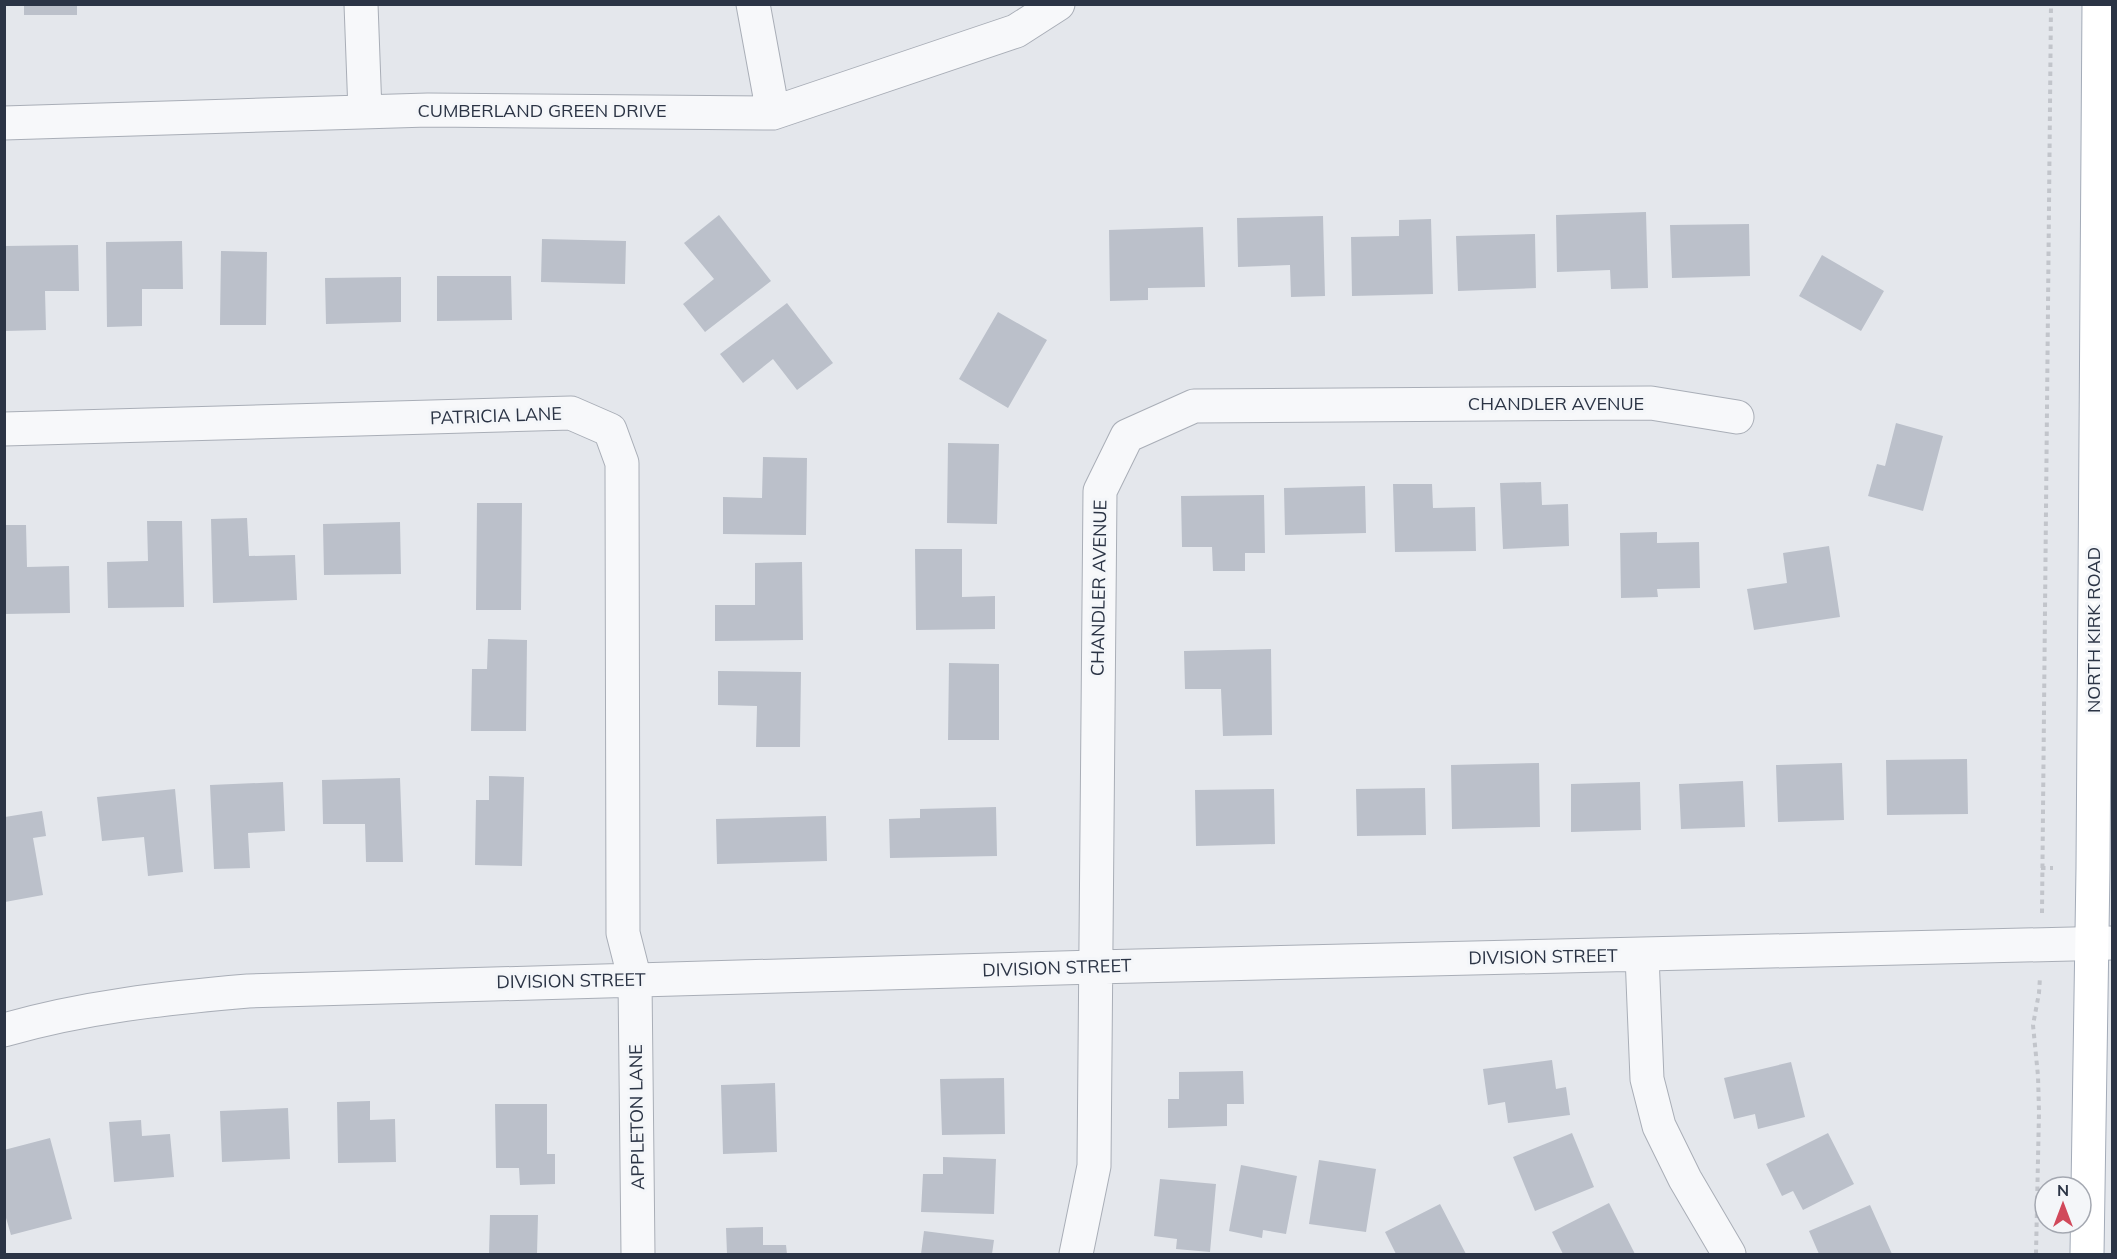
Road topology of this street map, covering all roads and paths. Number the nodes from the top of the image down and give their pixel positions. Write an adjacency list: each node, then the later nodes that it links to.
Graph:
1 (361, 4): 6 (street)
2 (753, 4): 7 (street)
3 (1058, 4): 7 (street, CUMBERLAND GREEN DRIVE)
4 (2051, 4): 11 (path)
5 (2099, 4): 13 (main road, NORTH KIRK ROAD)
6 (365, 112): 7 (street, CUMBERLAND GREEN DRIVE); 8 (street, CUMBERLAND GREEN DRIVE)
7 (773, 113)
8 (4, 123)
9 (1737, 417): 16 (street, CHANDLER AVENUE)
10 (4, 429): 17 (street, PATRICIA LANE)
11 (2041, 868): 12 (path); 14 (path)
12 (2053, 868)
13 (2102, 943): 14 (street, DIVISION STREET); 23 (main road, NORTH KIRK ROAD)
14 (2042, 944): 15 (street, DIVISION STREET); 22 (path)
15 (1642, 955): 16 (street, DIVISION STREET); 21 (street)
16 (1095, 967): 17 (street, DIVISION STREET); 20 (street, CHANDLER AVENUE)
17 (635, 980): 18 (street, DIVISION STREET); 19 (street, APPLETON LANE)
18 (4, 1030)
19 (638, 1254)
20 (1076, 1254)
21 (1729, 1254)
22 (2036, 1254)
23 (2086, 1254)

